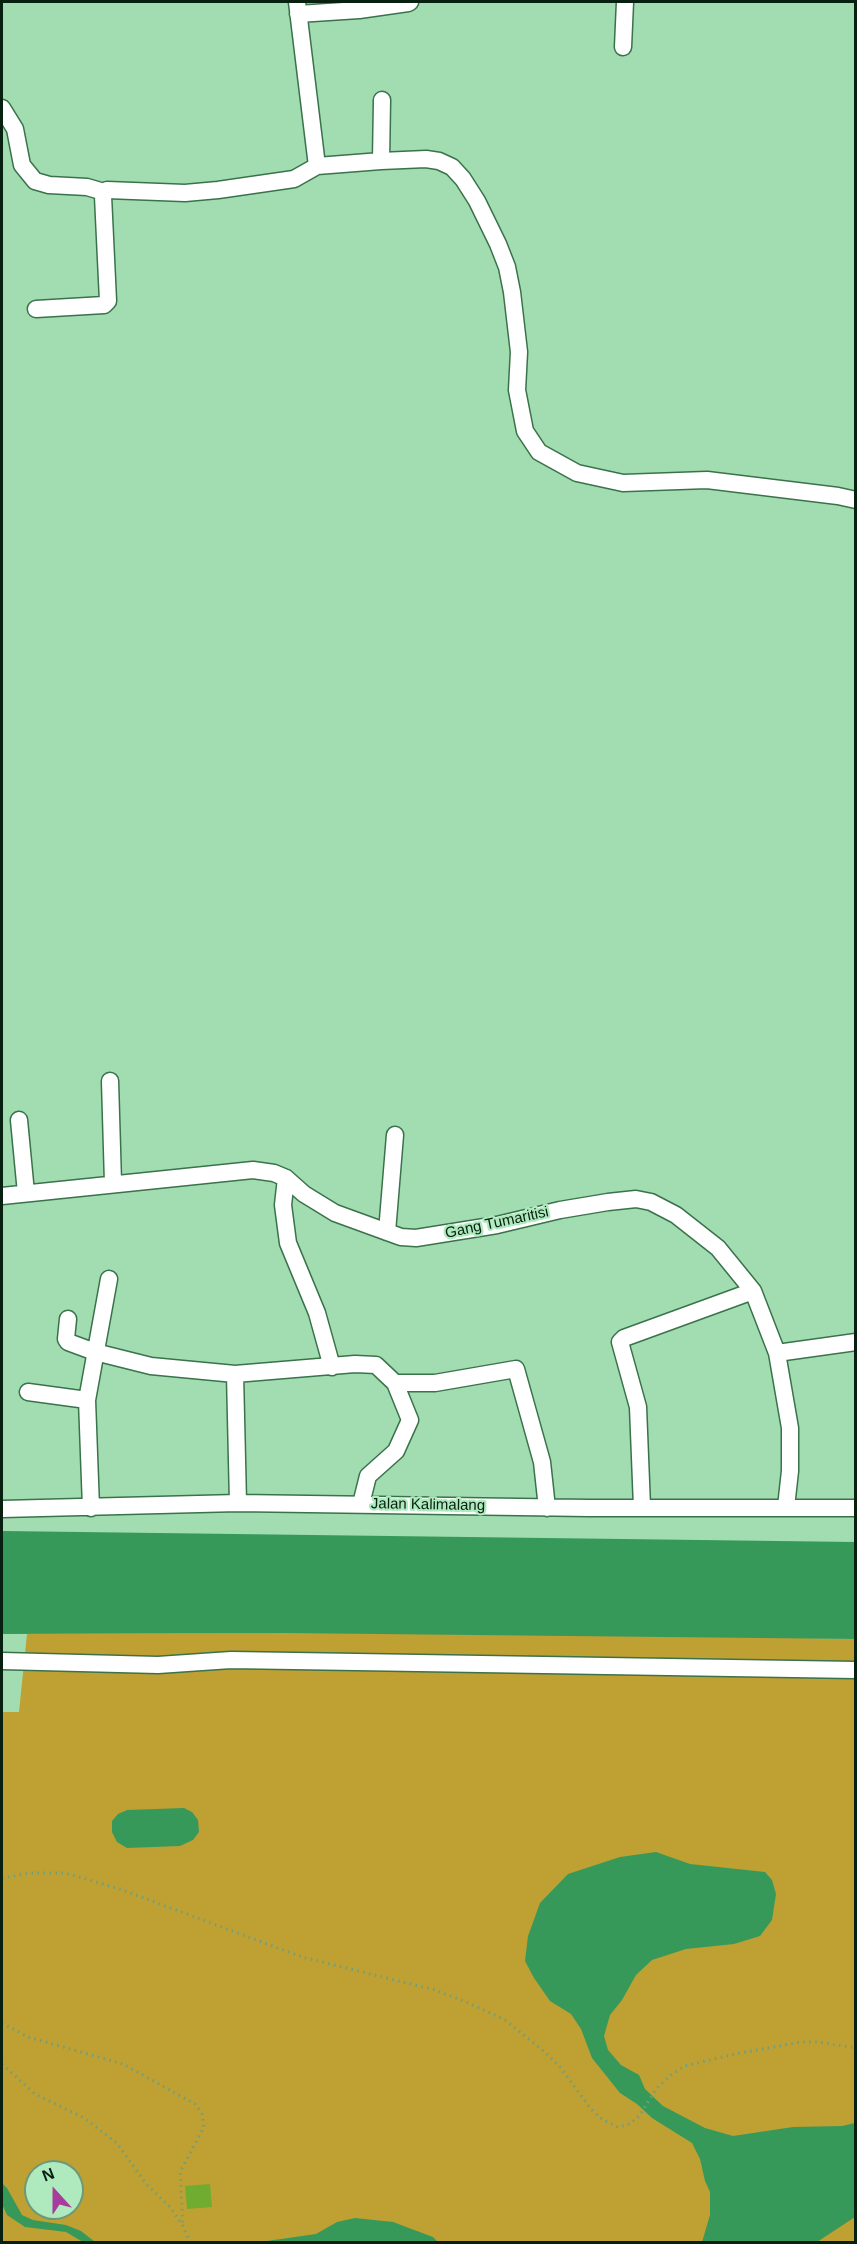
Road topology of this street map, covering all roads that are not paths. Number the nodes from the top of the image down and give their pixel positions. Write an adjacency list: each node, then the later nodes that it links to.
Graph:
1 (410, 2): 3 (street)
2 (625, 2): 4 (street)
3 (297, 8): 8 (street)
4 (623, 47)
5 (382, 100): 7 (street)
6 (2, 108): 9 (street)
7 (381, 161): 8 (street); 11 (street)
8 (317, 166): 9 (street)
9 (104, 192): 10 (street)
10 (36, 309)
11 (855, 500)
12 (110, 1081): 16 (street)
13 (19, 1120): 17 (street)
14 (395, 1136): 19 (street)
15 (286, 1178): 16 (street, Gang Tumaritisi); 19 (street, Gang Tumaritisi); 26 (street)
16 (113, 1184): 17 (street, Gang Tumaritisi)
17 (26, 1193): 18 (street, Gang Tumaritisi)
18 (2, 1196)
19 (387, 1232): 21 (street, Gang Tumaritisi)
20 (109, 1279): 24 (street)
21 (753, 1291): 25 (street, Gang Tumaritisi); 33 (street)
22 (68, 1319): 24 (street)
23 (855, 1342): 25 (street)
24 (95, 1353): 27 (street); 30 (street)
25 (777, 1353): 34 (street, Gang Tumaritisi)
26 (332, 1366): 27 (street); 28 (street)
27 (235, 1374): 31 (street)
28 (395, 1383): 32 (street); 36 (street)
29 (28, 1392): 30 (street)
30 (87, 1400): 35 (street)
31 (238, 1503): 32 (street, Jalan Kalimalang); 35 (street, Jalan Kalimalang)
32 (362, 1504): 36 (street, Jalan Kalimalang)
33 (642, 1507): 34 (street, Jalan Kalimalang); 36 (street, Jalan Kalimalang)
34 (786, 1507): 37 (street, Jalan Kalimalang)
35 (91, 1508): 38 (street, Jalan Kalimalang)
36 (547, 1508)
37 (855, 1508)
38 (2, 1509)
39 (2, 1661): 40 (street)
40 (855, 1670)

